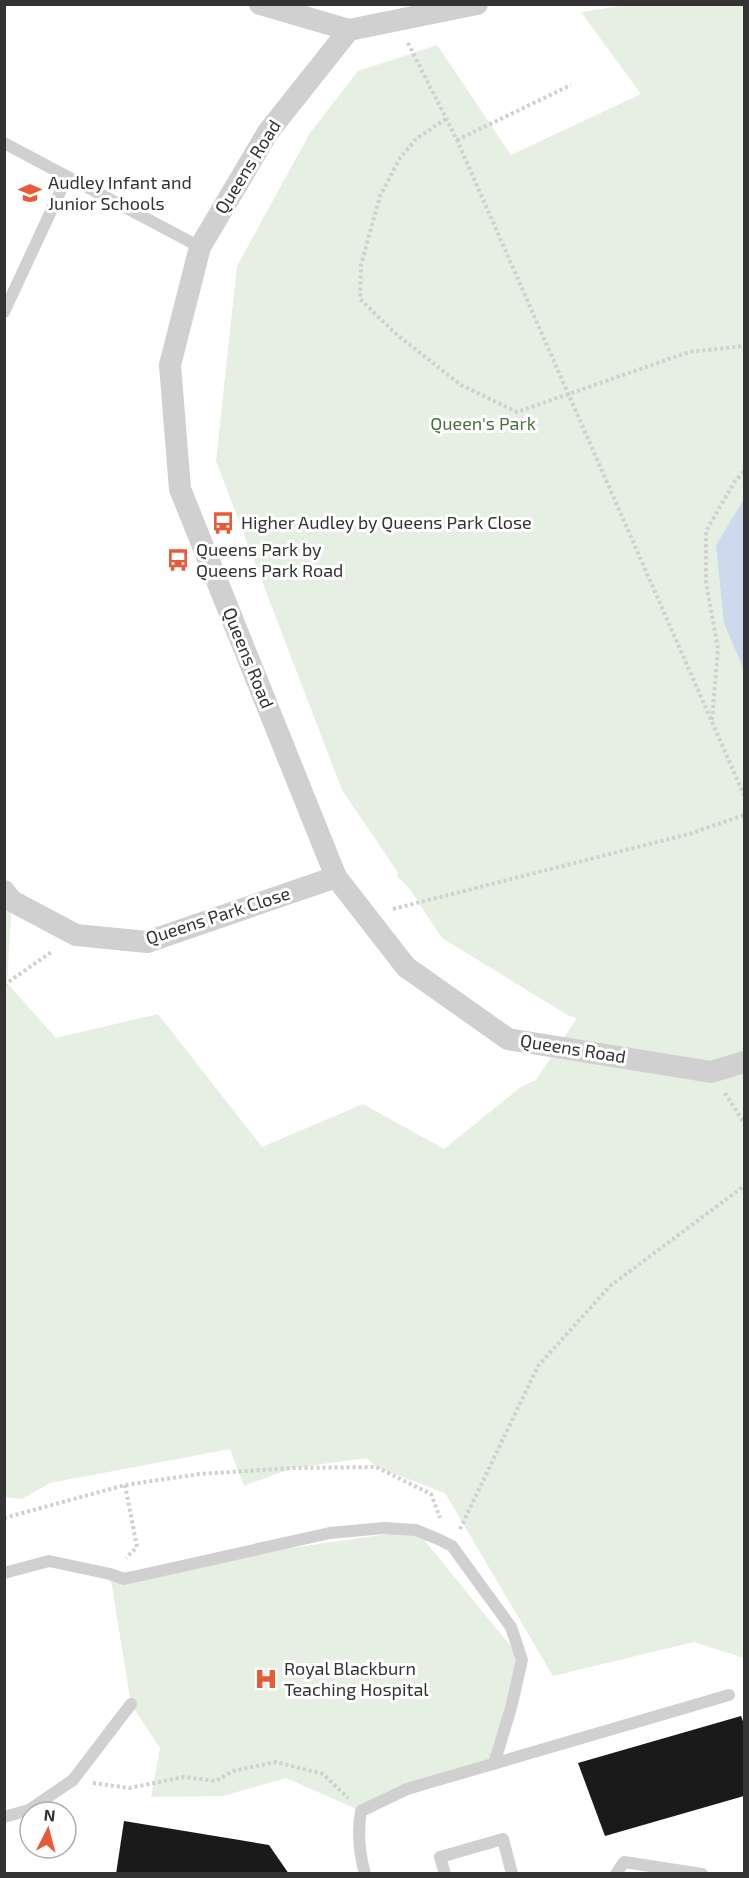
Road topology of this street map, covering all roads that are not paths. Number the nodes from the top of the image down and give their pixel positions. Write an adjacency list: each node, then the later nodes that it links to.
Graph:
1 (260, 4): 3 (street)
2 (477, 4): 3 (street)
3 (349, 30): 6 (street, Queens Road)
4 (4, 143): 5 (lane)
5 (67, 177): 6 (lane); 7 (lane)
6 (200, 247): 8 (street, Queens Road)
7 (4, 312)
8 (336, 877): 9 (street, Queens Park Close); 10 (street, Queens Road)
9 (4, 891)
10 (744, 1062)
11 (4, 1573): 14 (lane)
12 (729, 1695): 14 (lane)
13 (131, 1704): 15 (lane)
14 (494, 1764): 16 (lane)
15 (4, 1817)
16 (365, 1874)
17 (445, 1874): 18 (lane)
18 (512, 1874)
19 (616, 1874): 20 (lane)
20 (702, 1874)

